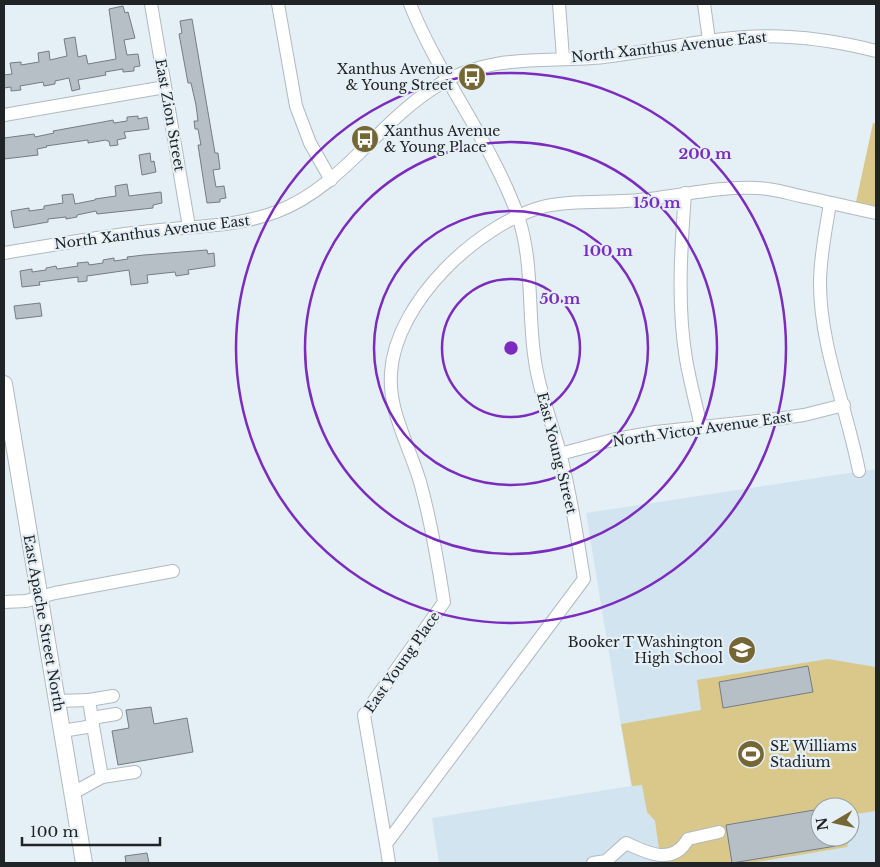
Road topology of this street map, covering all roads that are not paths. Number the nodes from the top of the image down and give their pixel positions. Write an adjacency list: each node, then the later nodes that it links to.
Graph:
1 (151, 4): 10 (street, East Zion Street)
2 (278, 4): 12 (street)
3 (410, 4): 9 (street, East Young Street)
4 (559, 4): 8 (street)
5 (704, 4): 6 (street)
6 (709, 40): 7 (street, North Xanthus Avenue East); 8 (street, North Xanthus Avenue East)
7 (876, 51)
8 (563, 58): 9 (street, North Xanthus Avenue East)
9 (448, 79): 12 (street, North Xanthus Avenue East); 16 (street, East Young Street)
10 (165, 88): 11 (street); 17 (street, East Zion Street)
11 (4, 115)
12 (331, 180): 17 (street, North Xanthus Avenue East)
13 (685, 194): 14 (street, East Young Place); 16 (street, East Young Place); 21 (street)
14 (830, 203): 15 (street, East Young Place); 20 (street)
15 (876, 213)
16 (518, 216): 22 (street, East Young Street); 37 (street, East Young Place)
17 (189, 227): 18 (street, North Xanthus Avenue East)
18 (4, 253)
19 (4, 384): 25 (main road, East Apache Street North)
20 (844, 405): 21 (street, North Victor Avenue East); 23 (street)
21 (701, 427): 22 (street, North Victor Avenue East)
22 (560, 454): 37 (street, East Young Street)
23 (859, 471)
24 (173, 571): 25 (street)
25 (40, 598): 26 (street); 29 (main road, East Apache Street North)
26 (4, 602)
27 (113, 696): 28 (street)
28 (89, 700): 29 (street); 31 (street)
29 (57, 701): 32 (main road, East Apache Street North)
30 (116, 714): 31 (street)
31 (93, 722): 32 (street); 34 (street)
32 (62, 731): 35 (main road, East Apache Street North)
33 (135, 772): 34 (street)
34 (102, 777): 35 (street)
35 (73, 792): 38 (main road, East Apache Street North)
36 (719, 832): 40 (street)
37 (386, 844): 39 (street)
38 (84, 863)
39 (389, 863)
40 (593, 863)

